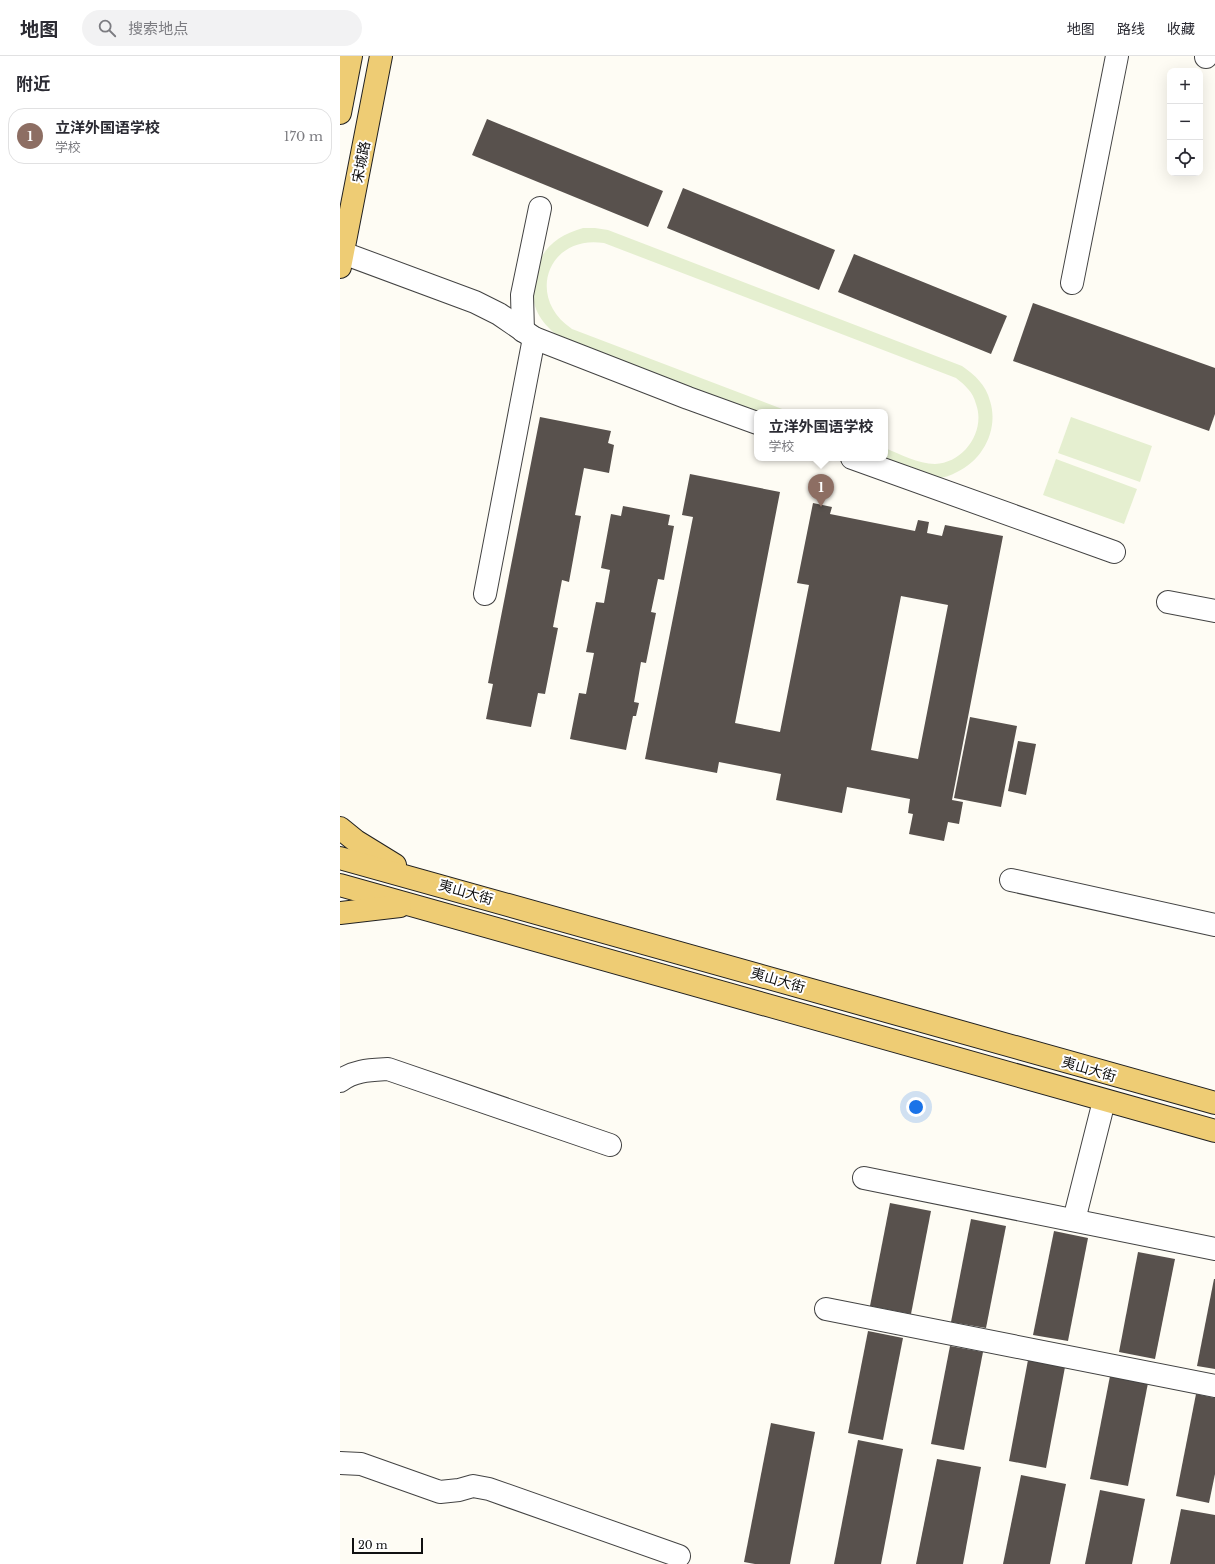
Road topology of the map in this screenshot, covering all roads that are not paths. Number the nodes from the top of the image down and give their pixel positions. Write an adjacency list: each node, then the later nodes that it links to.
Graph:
1 (351, 56): 4 (main road)
2 (382, 56): 6 (main road, 宋城路)
3 (1117, 56): 7 (street)
4 (340, 113)
5 (540, 208): 8 (street)
6 (341, 260): 8 (street)
7 (1072, 283)
8 (529, 334): 9 (street); 12 (street)
9 (754, 423)
10 (860, 461): 11 (street)
11 (1114, 552)
12 (485, 594)
13 (1168, 602): 14 (street)
14 (1215, 611)
15 (340, 828): 17 (main road)
16 (340, 858): 17 (main road, 夷山大街)
17 (420, 879): 25 (main road, 夷山大街)
18 (1011, 880): 22 (street)
19 (340, 885): 20 (main road, 夷山大街)
20 (411, 905): 21 (main road); 24 (main road, 夷山大街)
21 (340, 913)
22 (1215, 925)
23 (340, 1081): 27 (street)
24 (1104, 1101): 26 (main road, 夷山大街); 29 (street)
25 (1215, 1104)
26 (1215, 1131)
27 (610, 1145)
28 (864, 1178): 29 (street)
29 (1074, 1220): 30 (street)
30 (1215, 1249)
31 (826, 1309): 32 (street)
32 (1215, 1386)
33 (340, 1463): 34 (street)
34 (679, 1556)

